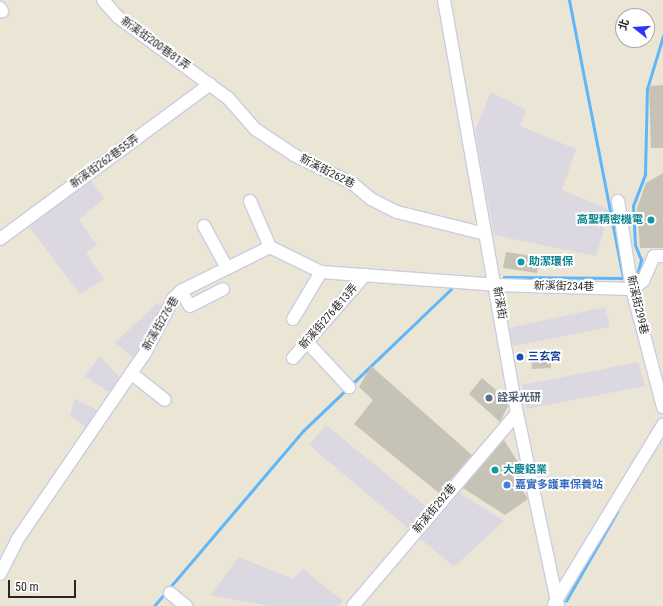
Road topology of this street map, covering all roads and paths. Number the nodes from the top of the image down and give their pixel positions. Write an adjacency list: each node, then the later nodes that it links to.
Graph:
1 (103, 0): 3 (street, 新溪街200巷81弄)
2 (444, 0): 7 (street, 新溪街)
3 (210, 84): 7 (street, 新溪街262巷); 8 (street, 新溪街262巷55弄)
4 (250, 201): 9 (street)
5 (618, 201): 16 (street, 新溪街299巷)
6 (204, 226): 11 (street)
7 (485, 234): 14 (street, 新溪街)
8 (0, 239)
9 (270, 247): 11 (street, 新溪街276巷); 12 (street)
10 (663, 256): 16 (street)
11 (227, 268): 17 (street, 新溪街276巷)
12 (321, 272): 13 (street); 18 (street)
13 (365, 275): 14 (street); 19 (street, 新溪街276巷13弄)
14 (496, 285): 16 (street, 新溪街234巷); 25 (street, 新溪街)
15 (223, 289): 17 (street)
16 (632, 289): 24 (street, 新溪街299巷)
17 (181, 291): 21 (street, 新溪街276巷)
18 (293, 319)
19 (307, 342): 20 (street, 新溪街276巷13弄); 22 (street)
20 (293, 358)
21 (131, 373): 23 (street); 27 (street, 新溪街276巷)
22 (350, 387)
23 (165, 400)
24 (663, 407)
25 (517, 413): 29 (street, 新溪街); 31 (street, 新溪街292巷)
26 (663, 425): 29 (street)
27 (0, 574)
28 (170, 593): 30 (street)
29 (555, 604)
30 (186, 606)
31 (353, 606)

